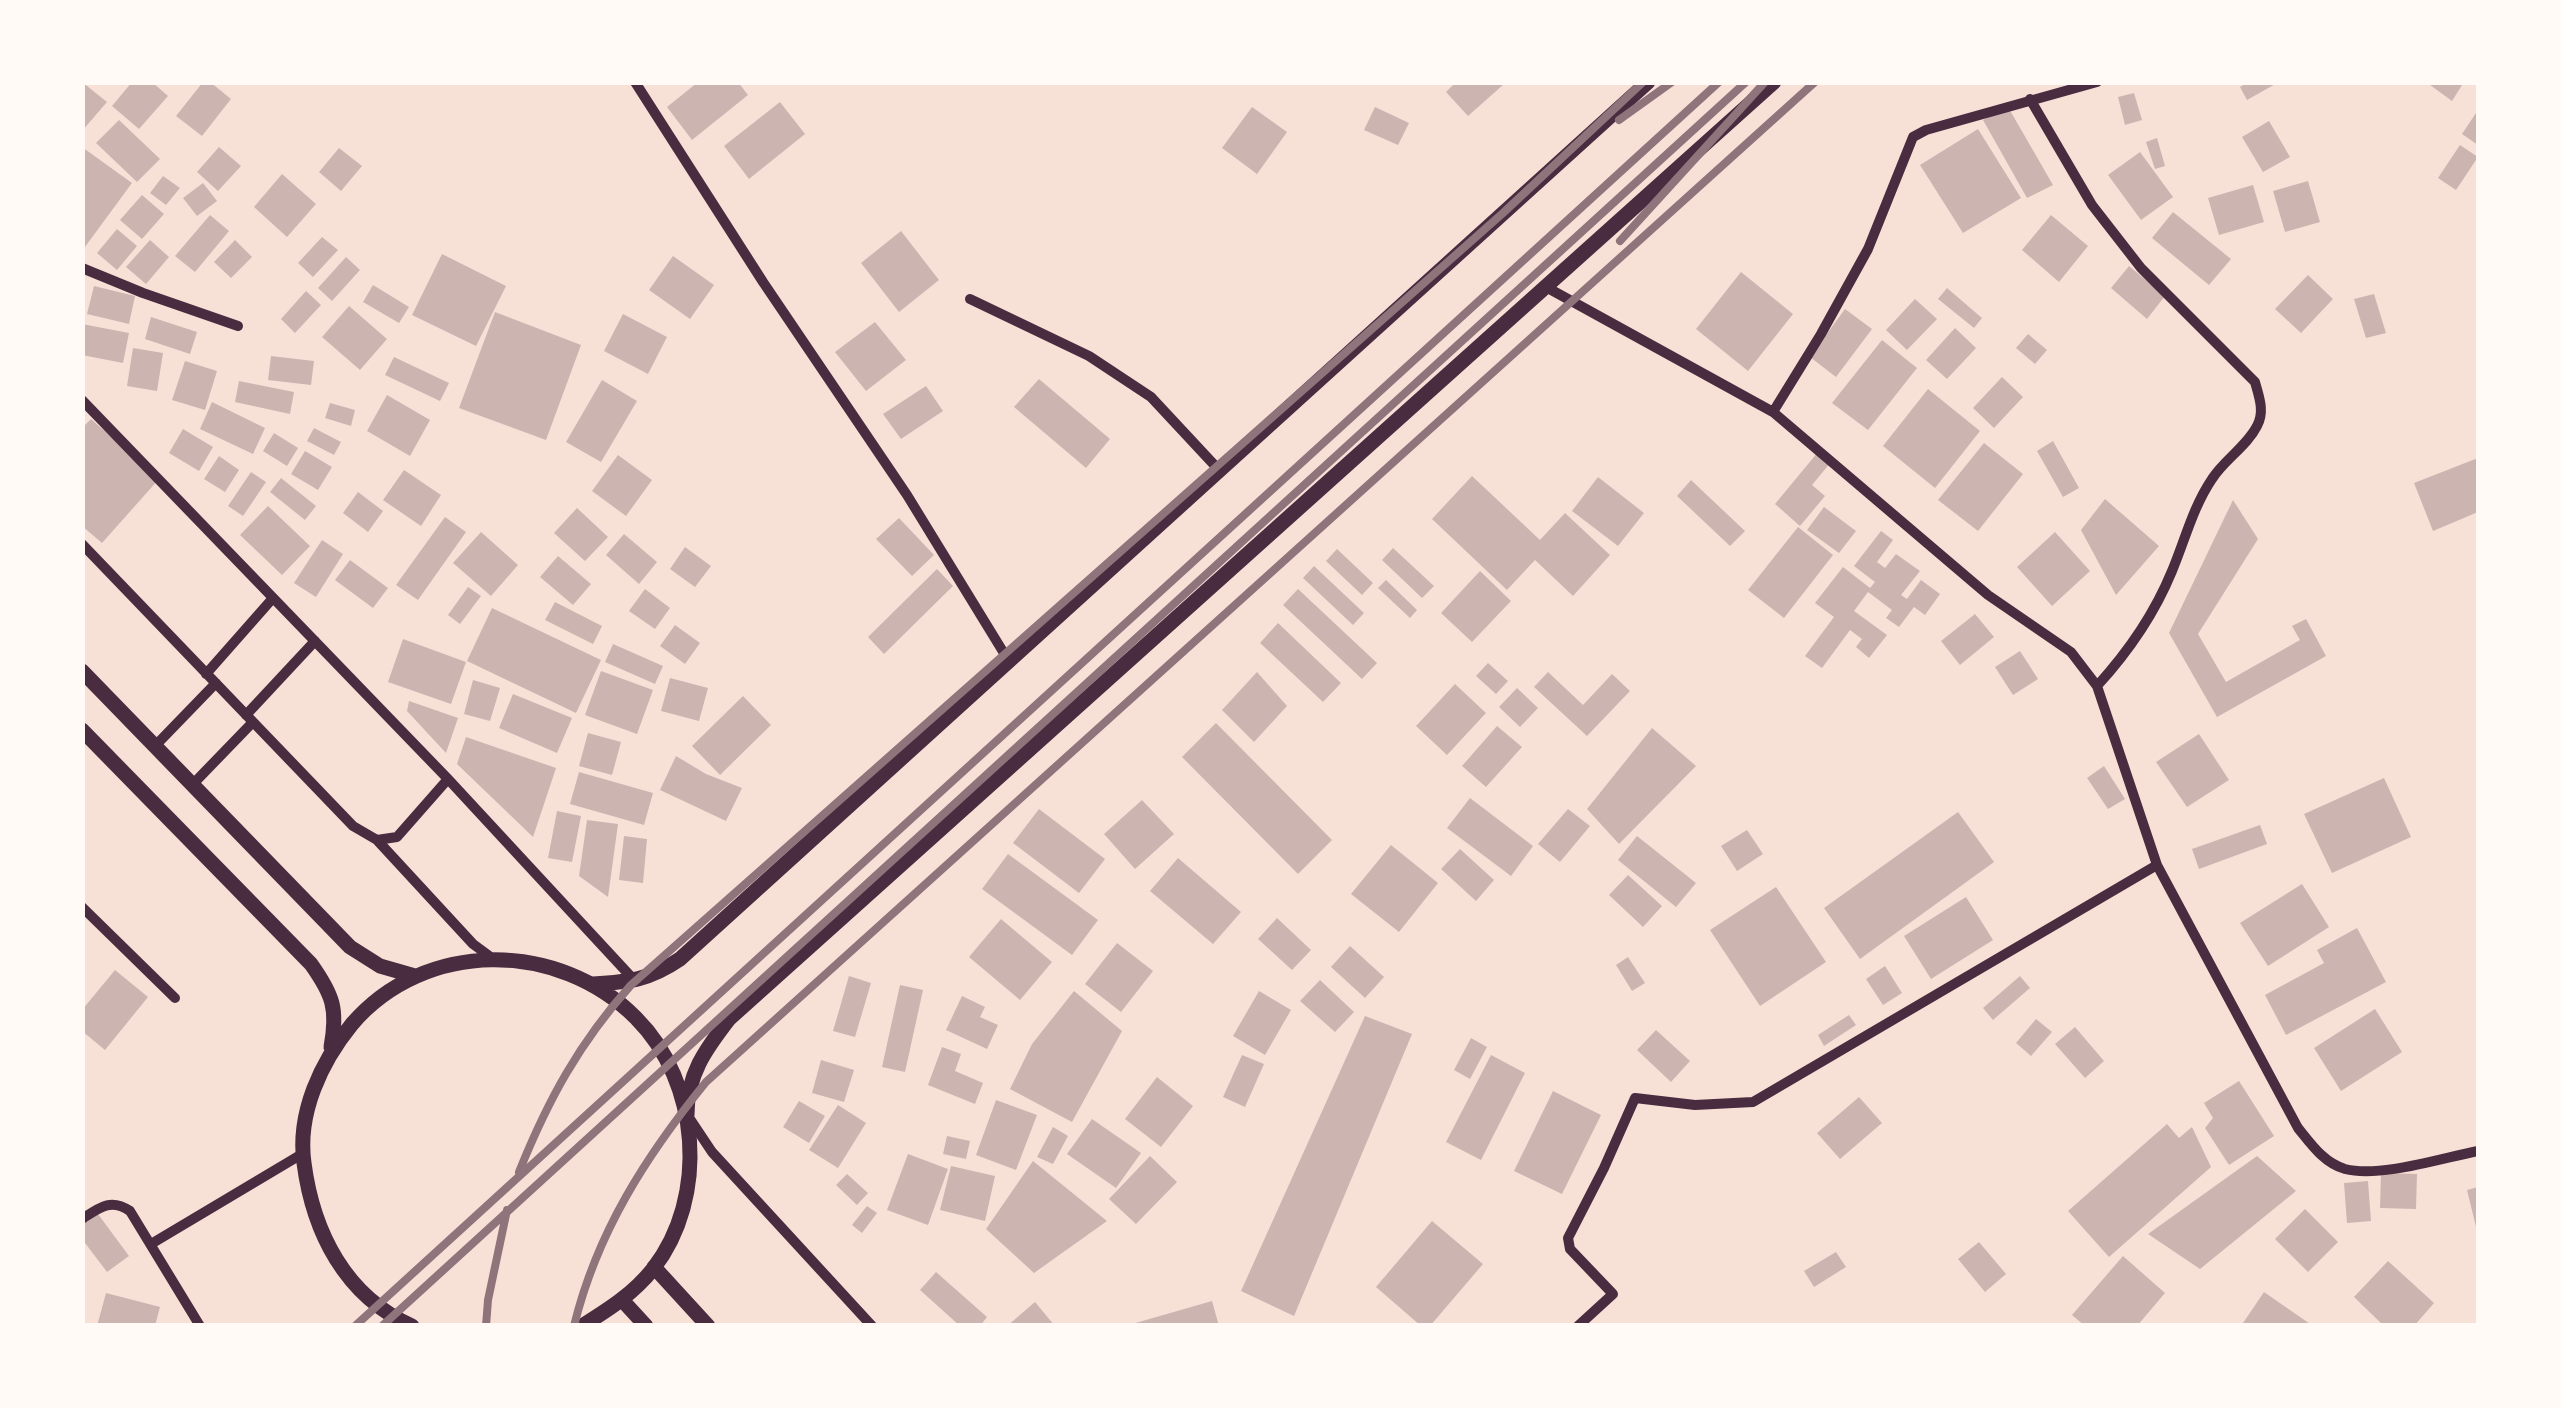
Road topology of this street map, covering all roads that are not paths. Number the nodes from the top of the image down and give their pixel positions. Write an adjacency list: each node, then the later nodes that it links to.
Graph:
1 (635, 82): 16 (street)
2 (1648, 82): 12 (main road)
3 (1774, 82): 7 (main road)
4 (2097, 82): 5 (street)
5 (2030, 99): 11 (street); 20 (street)
6 (82, 268): 9 (street)
7 (1546, 287): 11 (street); 35 (main road)
8 (970, 299): 12 (street)
9 (238, 326)
10 (85, 409): 14 (street)
11 (1773, 412): 20 (street)
12 (1219, 470): 16 (main road)
13 (82, 544): 18 (street)
14 (273, 598): 15 (street); 18 (street)
15 (315, 642): 21 (street); 24 (street)
16 (1010, 663): 31 (main road)
17 (82, 671): 23 (main road)
18 (206, 674): 19 (street)
19 (216, 683): 21 (street); 23 (street)
20 (2097, 686): 27 (street)
21 (249, 718): 25 (street); 26 (street)
22 (83, 731): 34 (main road)
23 (156, 745): 25 (main road)
24 (448, 779): 26 (street); 31 (street)
25 (194, 783): 30 (main road)
26 (377, 840): 29 (street)
27 (2157, 865): 36 (street); 48 (street)
28 (82, 906): 33 (street)
29 (492, 958): 30 (main road); 32 (main road)
30 (415, 976): 34 (main road)
31 (636, 982): 32 (main road)
32 (593, 984): 35 (main road)
33 (175, 998)
34 (330, 1051): 37 (main road)
35 (688, 1116): 40 (main road); 47 (street)
36 (2478, 1151)
37 (302, 1154): 39 (street); 43 (main road)
38 (82, 1218): 39 (street)
39 (151, 1244): 42 (street)
40 (654, 1267): 41 (main road); 46 (main road)
41 (623, 1301): 44 (main road); 45 (main road)
42 (200, 1326)
43 (412, 1326)
44 (582, 1326)
45 (646, 1326)
46 (708, 1326)
47 (872, 1326)
48 (1578, 1326)

